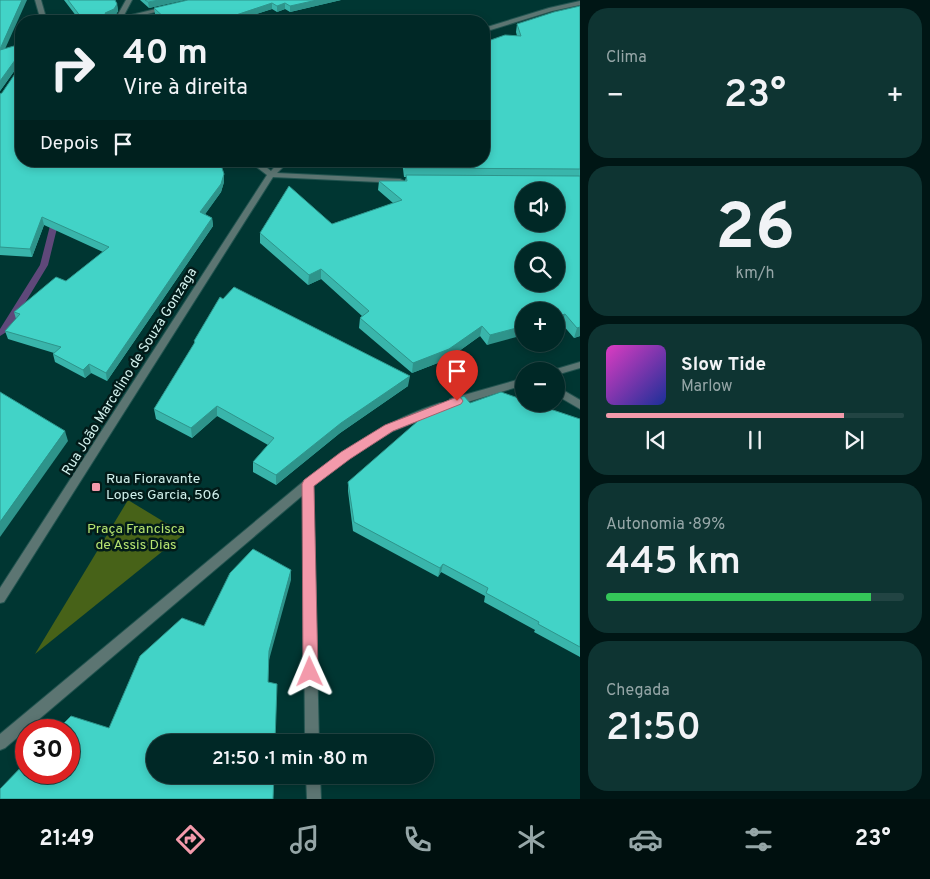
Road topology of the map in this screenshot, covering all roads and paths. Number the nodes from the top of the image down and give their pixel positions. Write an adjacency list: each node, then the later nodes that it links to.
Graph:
1 (38, 0): 5 (street)
2 (129, 0): 6 (street)
3 (580, 3): 8 (street)
4 (172, 7): 7 (street)
5 (42, 15)
6 (119, 15)
7 (139, 15)
8 (490, 28)
9 (261, 167): 11 (street)
10 (279, 167): 11 (street, Rua João Marcelino de Souza Gonzaga)
11 (271, 175): 12 (street); 19 (street, Rua João Marcelino de Souza Gonzaga)
12 (404, 181)
13 (580, 364): 14 (street)
14 (565, 369)
15 (515, 384): 18 (street)
16 (565, 396): 17 (street)
17 (580, 405)
18 (308, 484): 20 (street); 21 (street)
19 (0, 598)
20 (312, 734)
21 (0, 743)
22 (313, 784): 23 (street)
23 (314, 799)

